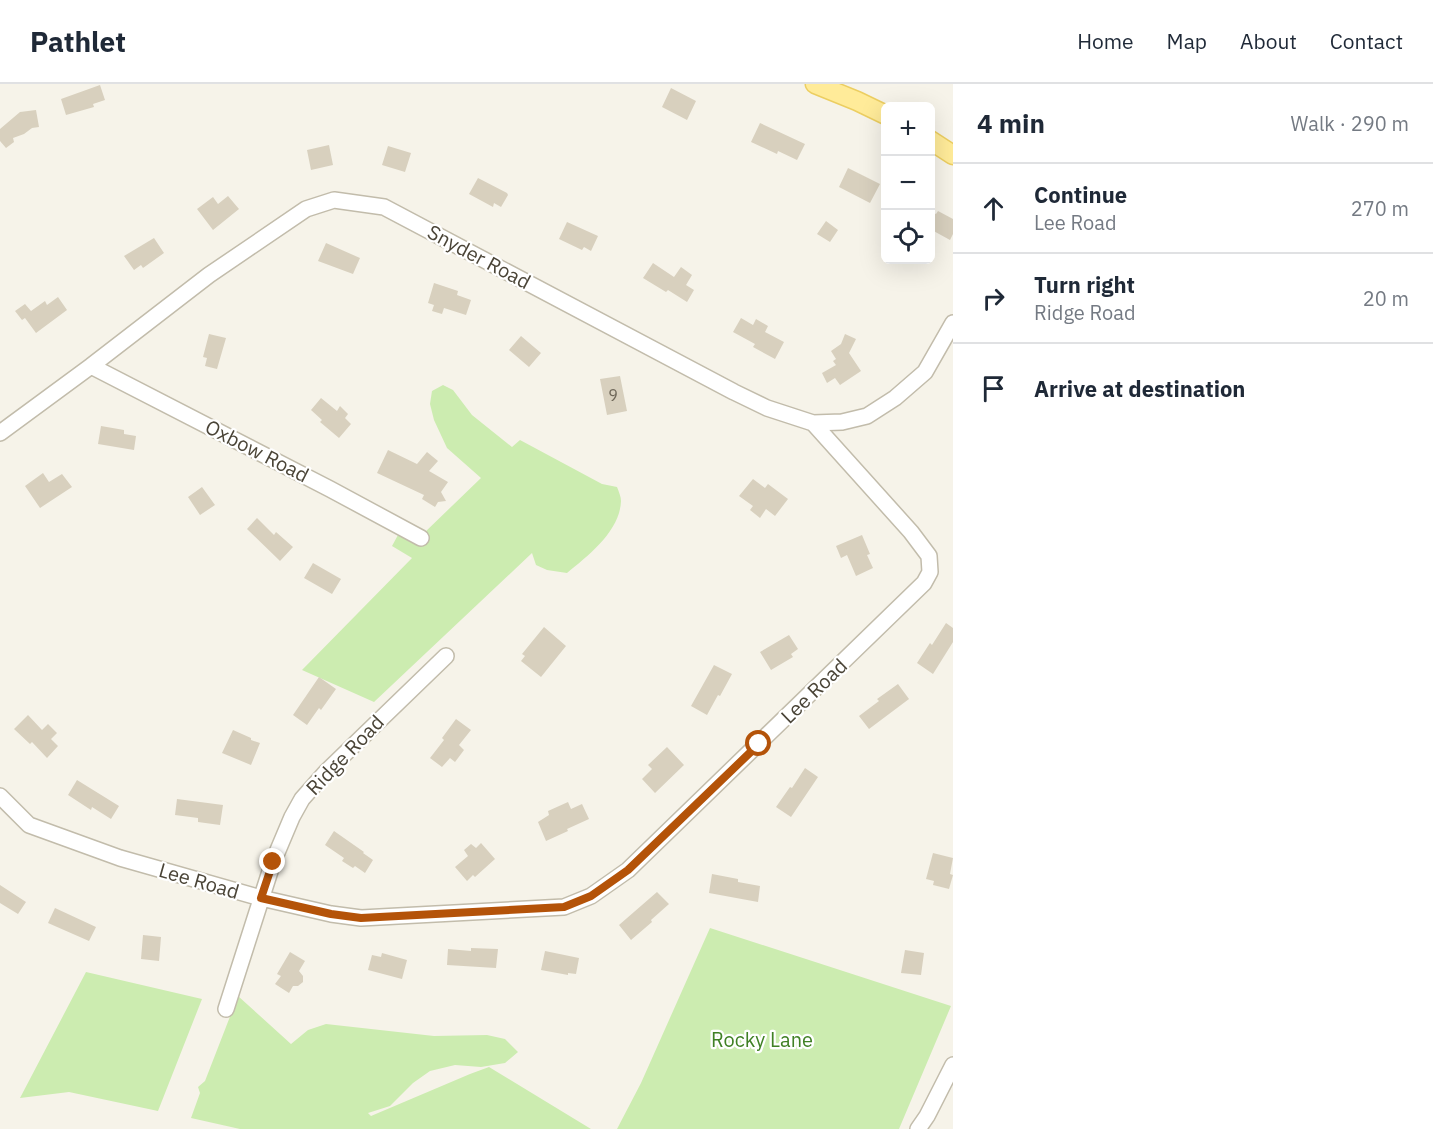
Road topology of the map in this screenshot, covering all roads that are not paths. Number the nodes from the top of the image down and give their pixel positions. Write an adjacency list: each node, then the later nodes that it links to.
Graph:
1 (815, 84): 2 (main road)
2 (881, 113)
3 (935, 143): 4 (main road)
4 (953, 156)
5 (953, 323): 7 (street)
6 (91, 366): 7 (street, Snyder Road); 8 (street, Snyder Road); 9 (street, Oxbow Road)
7 (813, 423): 10 (street, Snyder Road)
8 (0, 433)
9 (421, 538)
10 (930, 572): 13 (street, Lee Road)
11 (446, 656): 13 (street, Ridge Road)
12 (0, 796): 13 (street, Lee Road)
13 (261, 898): 14 (street, Ridge Road)
14 (225, 1009)
15 (953, 1065): 16 (street)
16 (918, 1129)

